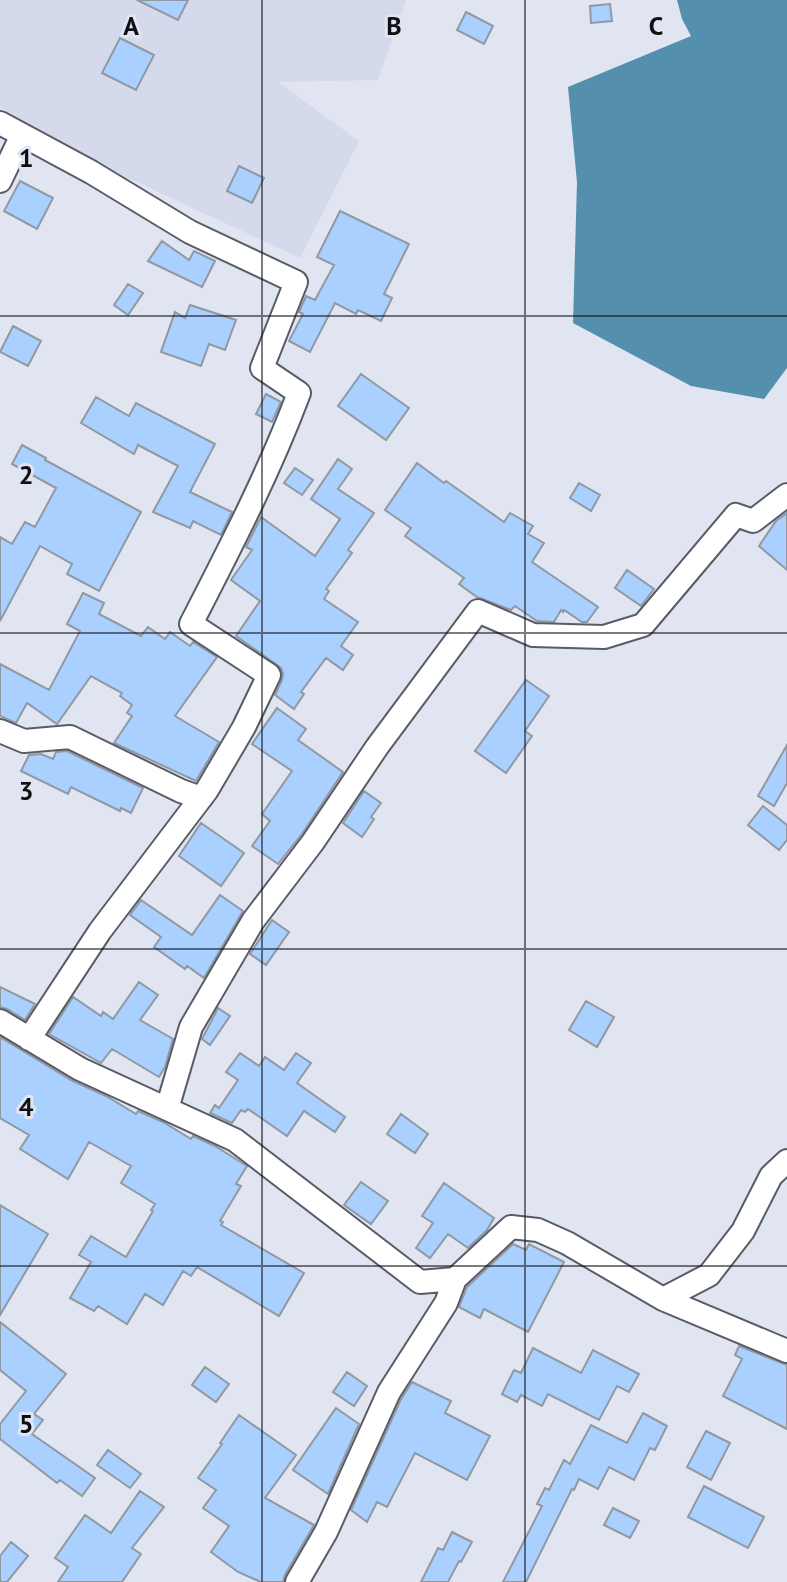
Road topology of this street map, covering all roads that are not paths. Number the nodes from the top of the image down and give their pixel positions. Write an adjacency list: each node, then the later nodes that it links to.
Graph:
1 (0, 123): 2 (street)
2 (22, 135): 3 (street); 6 (street)
3 (0, 181)
4 (787, 495): 9 (street)
5 (0, 731): 6 (street)
6 (201, 798): 8 (street)
7 (0, 1021): 8 (street)
8 (29, 1039): 9 (street)
9 (167, 1109): 11 (street)
10 (787, 1160): 12 (street)
11 (455, 1279): 12 (street); 14 (street)
12 (663, 1299): 13 (street)
13 (787, 1351)
14 (297, 1582)

